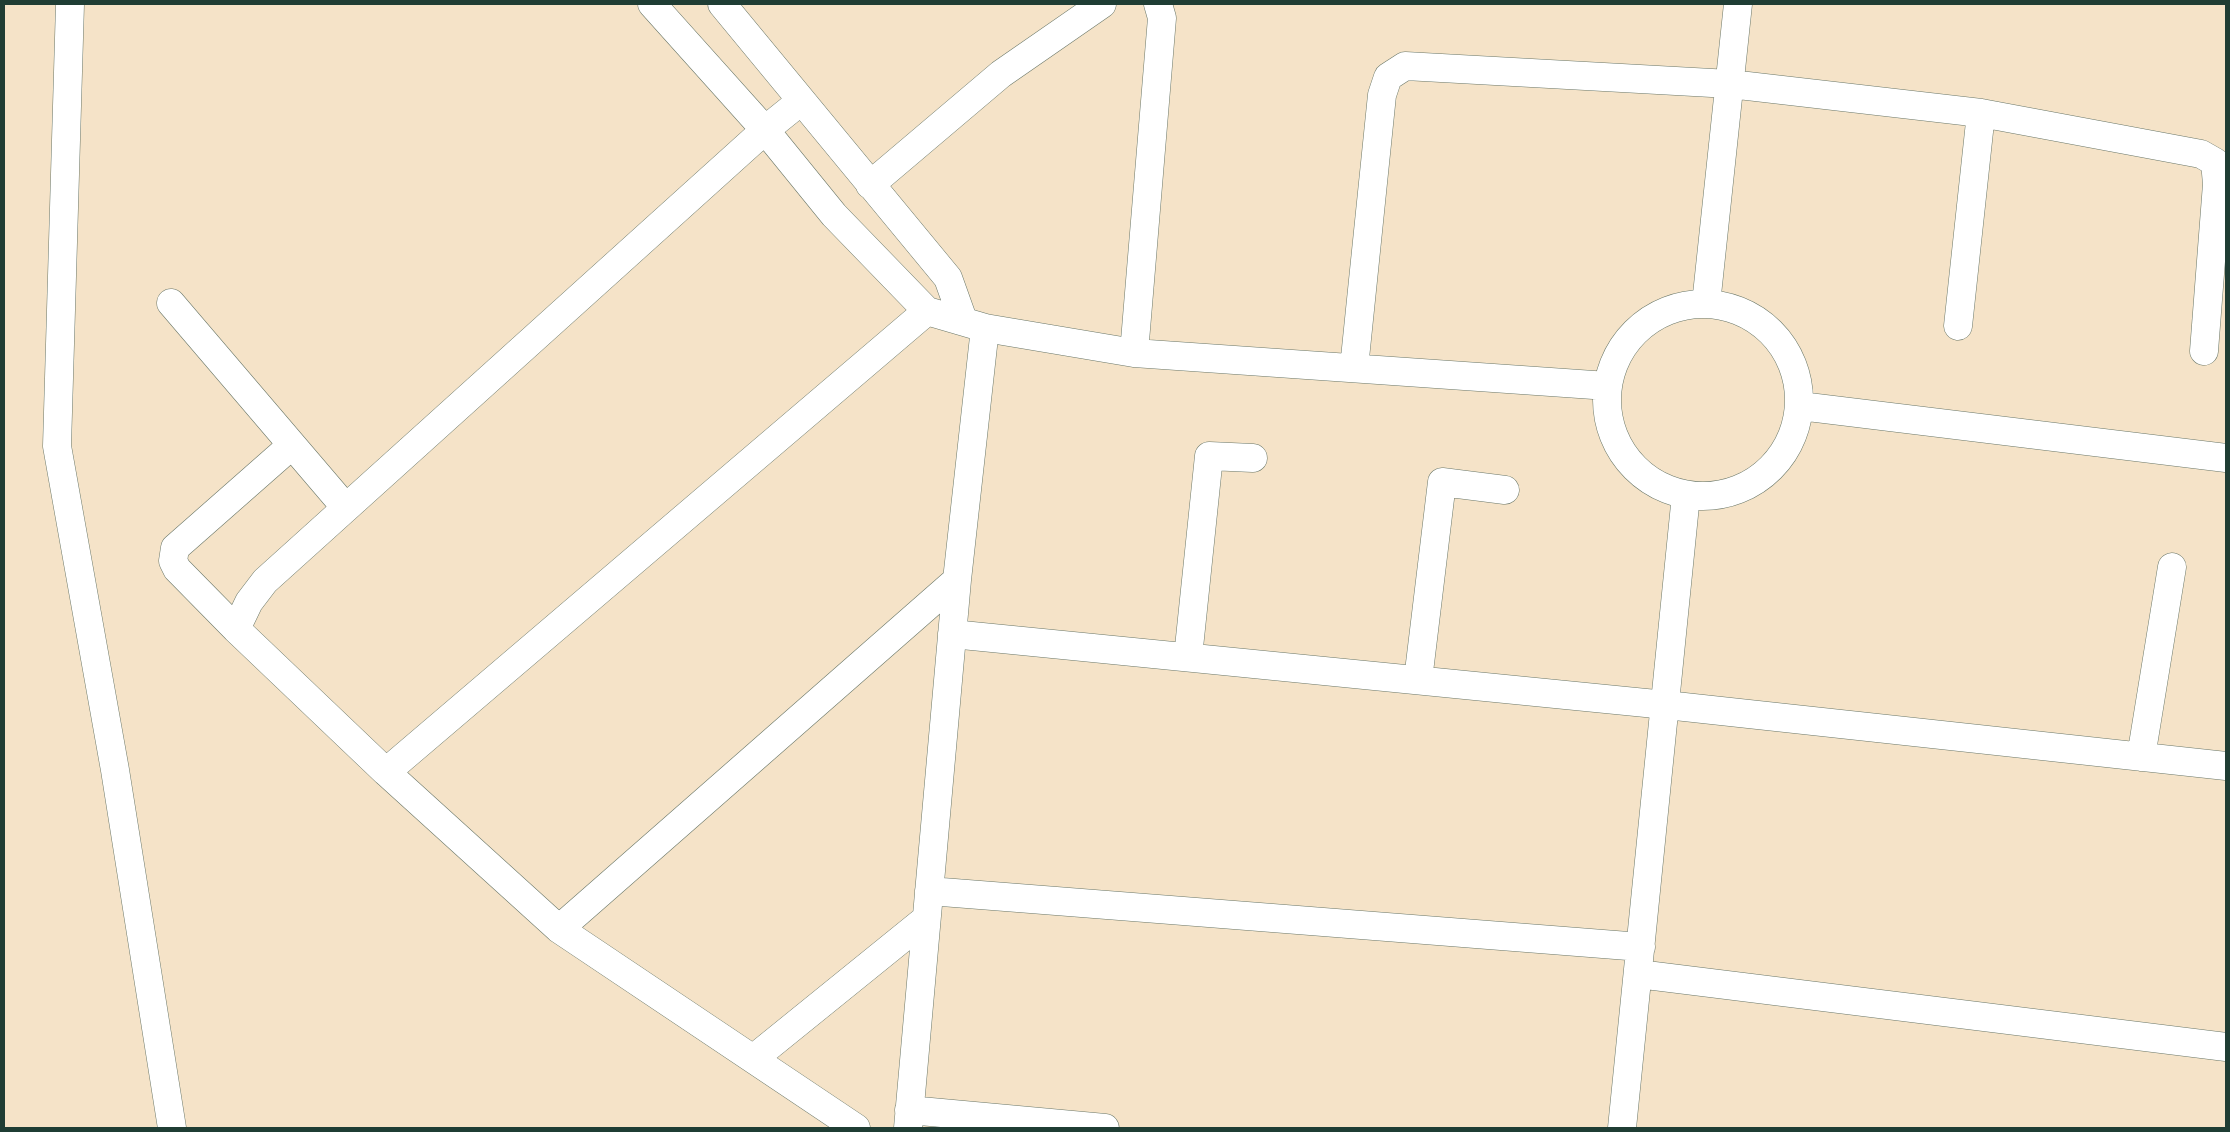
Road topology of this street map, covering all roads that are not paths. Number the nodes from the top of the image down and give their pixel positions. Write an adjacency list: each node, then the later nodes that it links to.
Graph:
1 (70, 4): 46 (street)
2 (722, 4): 8 (street)
3 (1102, 4): 11 (street)
4 (1158, 4): 18 (street)
5 (1738, 4): 7 (street)
6 (657, 5): 10 (street)
7 (1730, 84): 9 (street); 13 (street); 19 (street)
8 (801, 101): 10 (street); 11 (street)
9 (1981, 113): 16 (street); 17 (street)
10 (765, 130): 14 (street); 27 (street)
11 (870, 185): 15 (street)
12 (171, 302): 22 (street)
13 (1706, 304): 20 (street); 21 (street)
14 (927, 311): 15 (street); 37 (street)
15 (974, 324): 18 (street); 29 (street)
16 (1958, 326)
17 (2204, 351)
18 (1134, 353): 19 (street)
19 (1354, 368): 20 (street)
20 (1608, 386): 26 (street)
21 (1800, 406): 24 (street); 26 (street)
22 (292, 445): 27 (street); 30 (street)
23 (1253, 458): 32 (street)
24 (2226, 458)
25 (1505, 490): 33 (street)
26 (1686, 495): 34 (street)
27 (346, 508): 30 (street)
28 (2172, 567): 35 (street)
29 (957, 580): 31 (street); 40 (street)
30 (236, 629): 37 (street)
31 (952, 634): 32 (street); 38 (street)
32 (1188, 657): 33 (street)
33 (1418, 680): 34 (street)
34 (1666, 705): 35 (street); 41 (street)
35 (2141, 757): 36 (street)
36 (2226, 766)
37 (386, 772): 40 (street)
38 (929, 891): 39 (street); 41 (street)
39 (926, 919): 44 (street); 45 (street)
40 (559, 929): 44 (street)
41 (1641, 947): 42 (street)
42 (1638, 974): 43 (street); 49 (street)
43 (2226, 1047)
44 (754, 1059): 47 (street)
45 (908, 1119): 48 (street)
46 (172, 1128)
47 (856, 1128)
48 (1105, 1128)
49 (1622, 1128)

